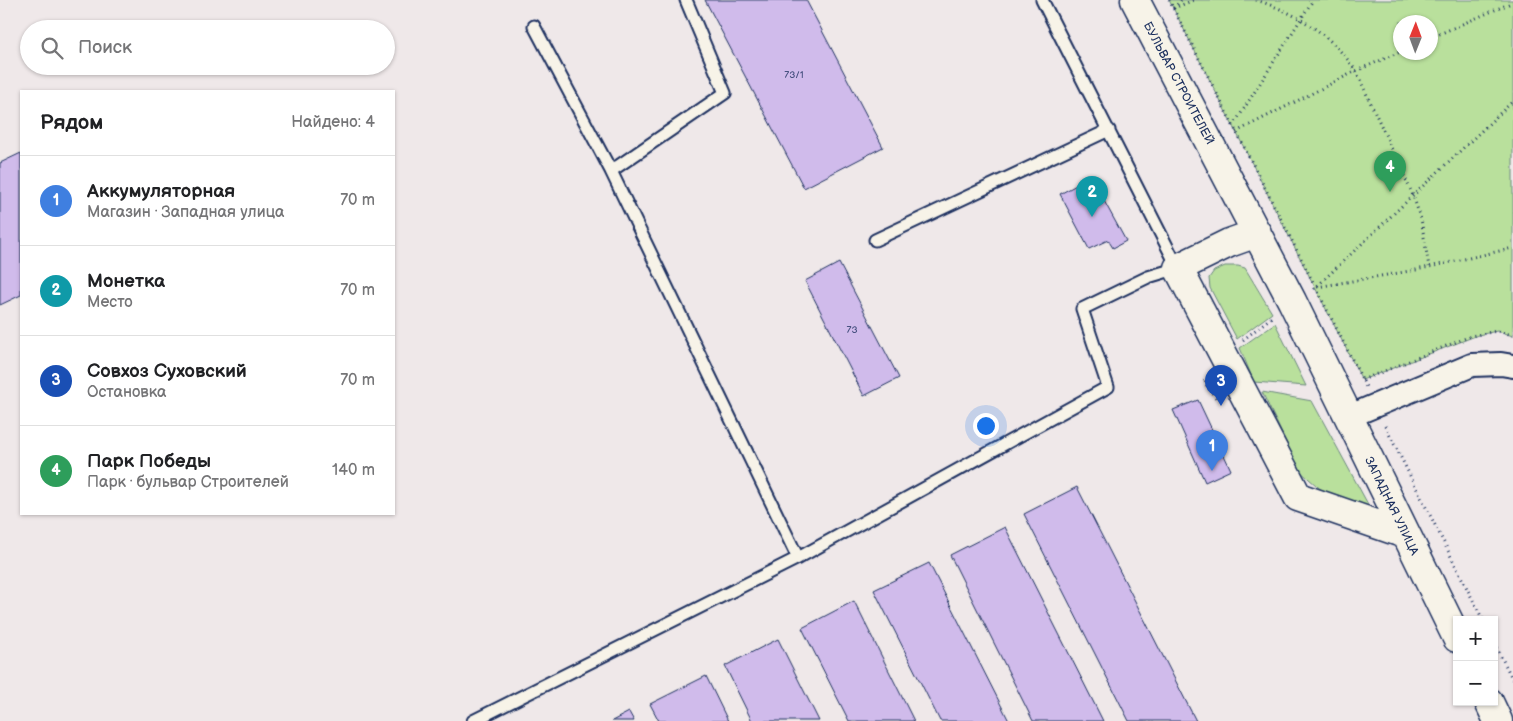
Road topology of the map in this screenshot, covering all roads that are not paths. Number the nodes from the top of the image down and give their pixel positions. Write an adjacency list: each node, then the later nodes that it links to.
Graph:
1 (686, 0): 6 (lane)
2 (1042, 0): 5 (lane)
3 (1135, 0): 7 (main road, БУЛЬВАР СТРОИТЕЛЕЙ)
4 (534, 26): 6 (lane)
5 (1109, 130): 8 (lane); 9 (lane)
6 (611, 171): 14 (lane)
7 (1257, 233): 9 (main road); 11 (main road, БУЛЬВАР СТРОИТЕЛЕЙ)
8 (875, 240)
9 (1178, 268): 13 (main road); 14 (lane)
10 (1513, 366): 12 (street)
11 (1326, 374): 12 (main road, ЗАПАДНАЯ УЛИЦА)
12 (1348, 417): 13 (main road, ЗАПАДНАЯ УЛИЦА)
13 (1405, 534): 15 (main road, ЗАПАДНАЯ УЛИЦА)
14 (798, 558): 17 (lane)
15 (1453, 630)
16 (1491, 706): 18 (main road)
17 (473, 721)
18 (1498, 721)

